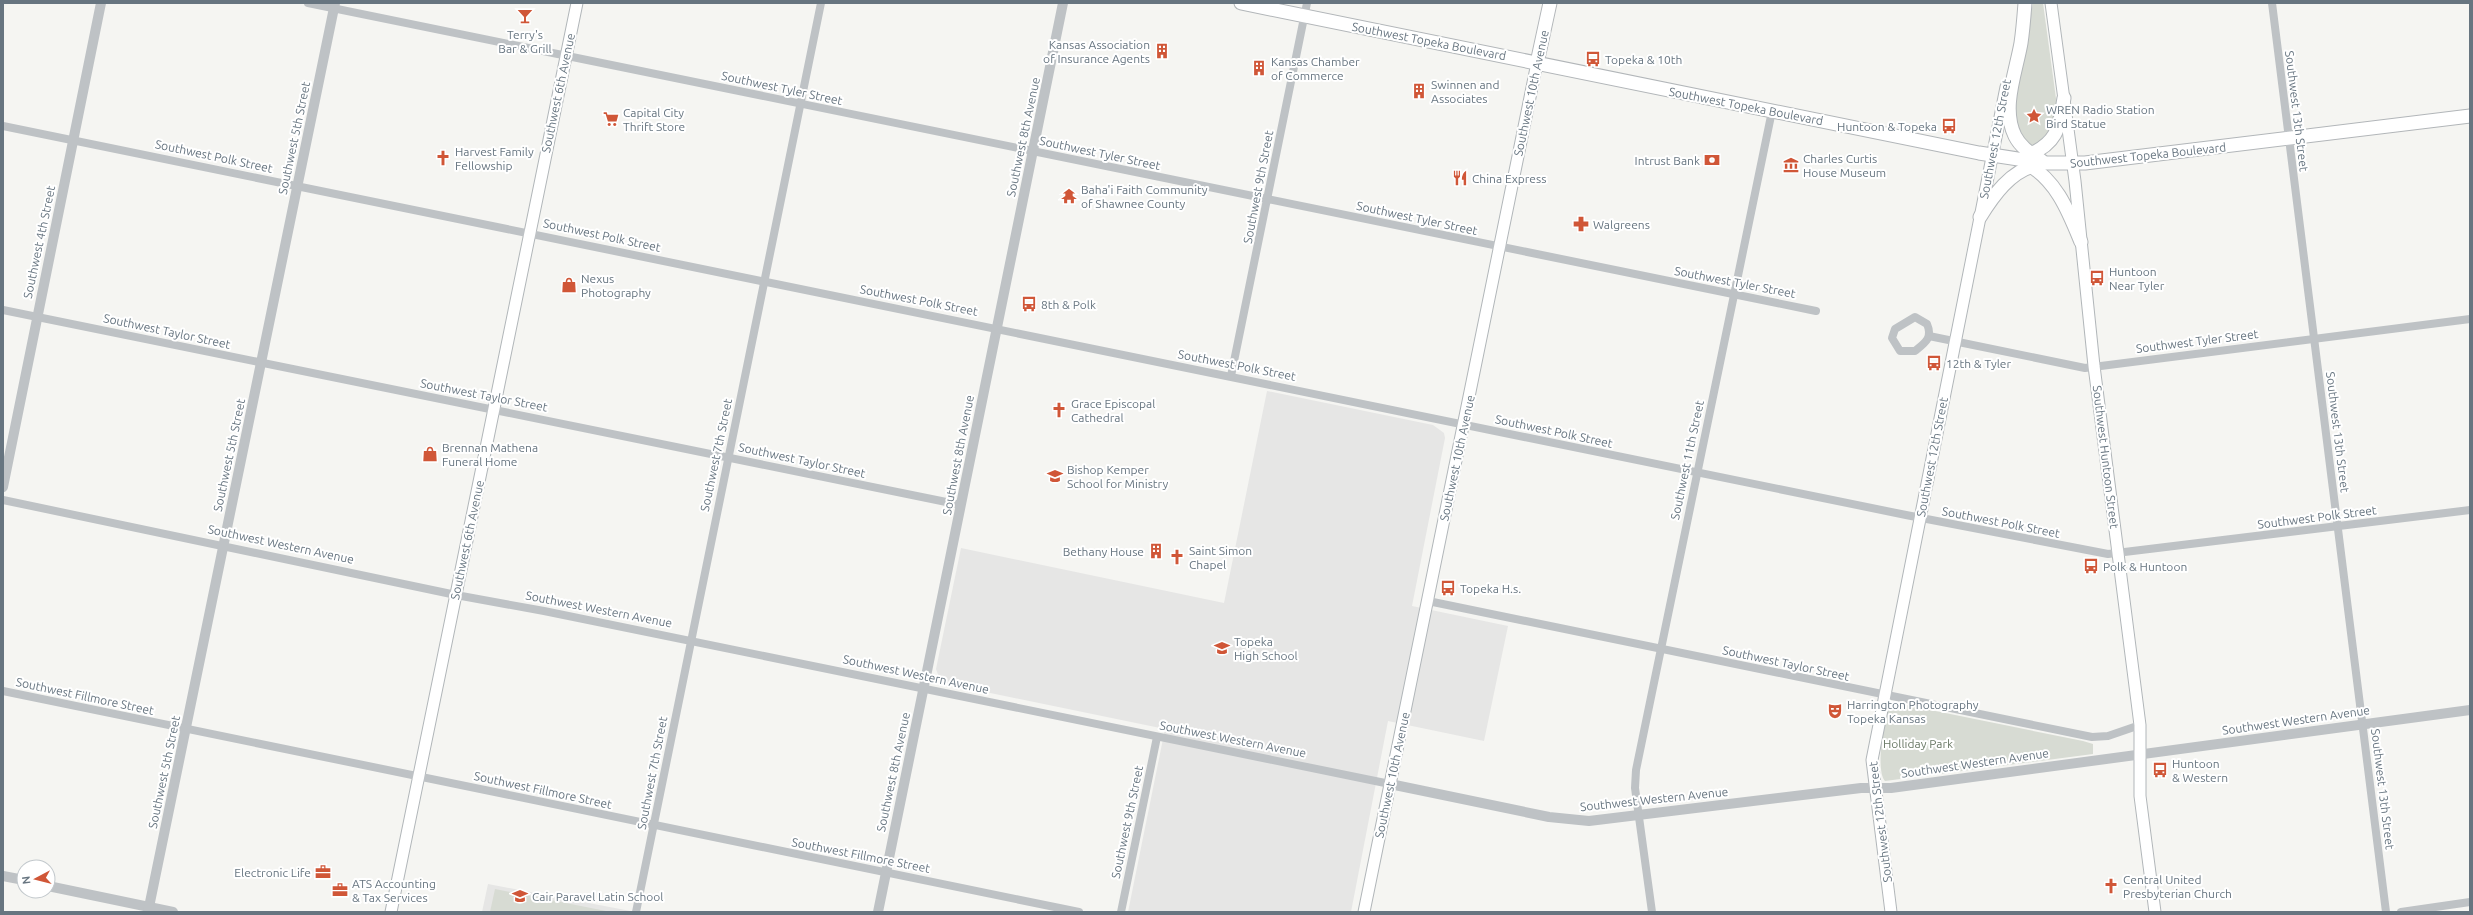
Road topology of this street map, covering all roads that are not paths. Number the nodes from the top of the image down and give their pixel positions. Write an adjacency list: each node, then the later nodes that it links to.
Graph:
1 (101, 3): 21 (street, Southwest 4th Street)
2 (308, 3): 11 (street, Southwest Tyler Street)
3 (577, 3): 13 (main road, Southwest 6th Avenue)
4 (821, 3): 16 (street, Southwest 7th Street)
5 (1063, 3): 22 (street, Southwest 8th Avenue)
6 (1241, 3): 12 (main road, Southwest Topeka Boulevard)
7 (1550, 3): 14 (main road, Southwest 10th Avenue)
8 (2024, 3): 23 (main road, Southwest 12th Street); 25 (main road)
9 (2051, 3): 15 (main road, Southwest Huntoon Street)
10 (2272, 3): 20 (street, Southwest 13th Street)
11 (334, 6): 13 (street, Southwest Tyler Street); 28 (street, Southwest 5th Street)
12 (1305, 9): 14 (main road, Southwest Topeka Boulevard); 29 (street, Southwest 9th Street)
13 (566, 56): 16 (street, Southwest Tyler Street); 31 (main road, Southwest 6th Avenue)
14 (1537, 63): 17 (main road, Southwest Topeka Boulevard); 33 (main road, Southwest 10th Avenue)
15 (2064, 98): 25 (main road); 27 (main road, Southwest Huntoon Street)
16 (800, 104): 22 (street, Southwest Tyler Street); 34 (street, Southwest 7th Street)
17 (1772, 111): 23 (main road, Southwest Topeka Boulevard); 35 (street, Southwest 11th Street)
18 (2470, 116): 20 (main road, Southwest Topeka Boulevard)
19 (3, 126): 21 (street, Southwest Polk Street)
20 (2289, 138): 27 (main road, Southwest Topeka Boulevard); 42 (street, Southwest 13th Street)
21 (74, 140): 28 (street, Southwest Polk Street); 38 (street, Southwest 4th Street)
22 (1033, 152): 29 (street, Southwest Tyler Street); 40 (street, Southwest 8th Avenue)
23 (1992, 155): 24 (main road, Southwest Topeka Boulevard); 30 (main road, Southwest 12th Street)
24 (2018, 159): 25 (main road); 26 (main road, Southwest Topeka Boulevard)
25 (2031, 160): 26 (main road); 30 (main road); 32 (main road)
26 (2044, 163): 27 (main road, Southwest Topeka Boulevard)
27 (2073, 164): 32 (main road, Southwest Huntoon Street)
28 (297, 186): 31 (street, Southwest Polk Street); 44 (street, Southwest 5th Street)
29 (1268, 200): 33 (street, Southwest Tyler Street); 46 (street, Southwest 9th Street)
30 (1980, 217): 43 (main road, Southwest 12th Street)
31 (530, 233): 34 (street, Southwest Polk Street); 47 (main road, Southwest 6th Avenue)
32 (2081, 242): 45 (main road, Southwest Huntoon Street)
33 (1500, 247): 35 (street, Southwest Tyler Street); 48 (main road, Southwest 10th Avenue)
34 (764, 280): 40 (street, Southwest Polk Street); 49 (street, Southwest 7th Street)
35 (1733, 294): 37 (street, Southwest Tyler Street); 50 (street, Southwest 11th Street)
36 (3, 310): 38 (street, Southwest Taylor Street)
37 (1816, 311)
38 (36, 317): 44 (street, Southwest Taylor Street); 51 (street, Southwest 4th Street)
39 (2470, 320): 42 (street, Southwest Tyler Street)
40 (997, 328): 46 (street, Southwest Polk Street); 53 (street, Southwest 8th Avenue)
41 (1929, 336): 41 (street); 43 (street, Southwest Tyler Street)
42 (2314, 338): 45 (street, Southwest Tyler Street); 56 (street, Southwest 13th Street)
43 (1955, 342): 45 (street, Southwest Tyler Street); 55 (main road, Southwest 12th Street)
44 (261, 363): 47 (street, Southwest Taylor Street); 57 (street, Southwest 5th Street)
45 (2094, 366): 58 (main road, Southwest Huntoon Street)
46 (1232, 376): 48 (street, Southwest Polk Street)
47 (494, 409): 49 (street, Southwest Taylor Street); 59 (main road, Southwest 6th Avenue)
48 (1464, 424): 50 (street, Southwest Polk Street); 60 (main road, Southwest 10th Avenue)
49 (728, 457): 53 (street, Southwest Taylor Street); 61 (street, Southwest 7th Street)
50 (1697, 472): 55 (street, Southwest Polk Street); 62 (street, Southwest 11th Street)
51 (3, 487)
52 (3, 500): 57 (street, Southwest Western Avenue)
53 (961, 505): 63 (street, Southwest 8th Avenue)
54 (2470, 510): 56 (street, Southwest Polk Street)
55 (1920, 518): 58 (street, Southwest Polk Street); 65 (main road, Southwest 12th Street)
56 (2338, 526): 58 (street, Southwest Polk Street); 67 (street, Southwest 13th Street)
57 (223, 546): 59 (street, Southwest Western Avenue); 69 (street, Southwest 5th Street)
58 (2118, 553): 68 (main road, Southwest Huntoon Street)
59 (456, 595): 61 (street, Southwest Western Avenue); 72 (main road, Southwest 6th Avenue)
60 (1428, 601): 62 (street, Southwest Taylor Street); 73 (main road, Southwest 10th Avenue)
61 (690, 641): 63 (street, Southwest Western Avenue); 76 (street, Southwest 7th Street)
62 (1661, 650): 65 (street, Southwest Taylor Street); 75 (street, Southwest 11th Street)
63 (924, 689): 70 (street, Southwest Western Avenue); 77 (street, Southwest 8th Avenue)
64 (3, 691): 69 (street, Southwest Fillmore Street)
65 (1884, 696): 68 (street, Southwest Taylor Street); 74 (main road, Southwest 12th Street)
66 (2470, 710): 67 (street, Southwest Western Avenue)
67 (2363, 724): 71 (street, Southwest Western Avenue); 93 (street, Southwest 13th Street)
68 (2140, 725): 71 (main road, Southwest Huntoon Street)
69 (186, 729): 72 (street, Southwest Fillmore Street); 82 (street, Southwest 5th Street)
70 (1157, 737): 73 (street, Southwest Western Avenue); 88 (street, Southwest 9th Street)
71 (2140, 754): 74 (street, Southwest Western Avenue); 92 (main road, Southwest Huntoon Street)
72 (419, 776): 76 (street, Southwest Fillmore Street); 84 (main road, Southwest 6th Avenue)
73 (1390, 784): 75 (street, Southwest Western Avenue); 89 (main road, Southwest 10th Avenue)
74 (1875, 787): 75 (street, Southwest Western Avenue); 91 (main road, Southwest 12th Street)
75 (1639, 815): 90 (street, Southwest 11th Street)
76 (653, 826): 77 (street, Southwest Fillmore Street); 85 (street, Southwest 7th Street)
77 (886, 873): 86 (street, Southwest 8th Avenue); 87 (street, Southwest Fillmore Street)
78 (3, 876): 79 (street)
79 (16, 878)
80 (56, 888): 82 (street)
81 (2470, 902): 94 (street)
82 (149, 910): 83 (street)
83 (174, 912)
84 (391, 912)
85 (636, 912)
86 (878, 912)
87 (1079, 912)
88 (1121, 912)
89 (1364, 912)
90 (1652, 912)
91 (1891, 912)
92 (2155, 912)
93 (2386, 912)
94 (2401, 912)

